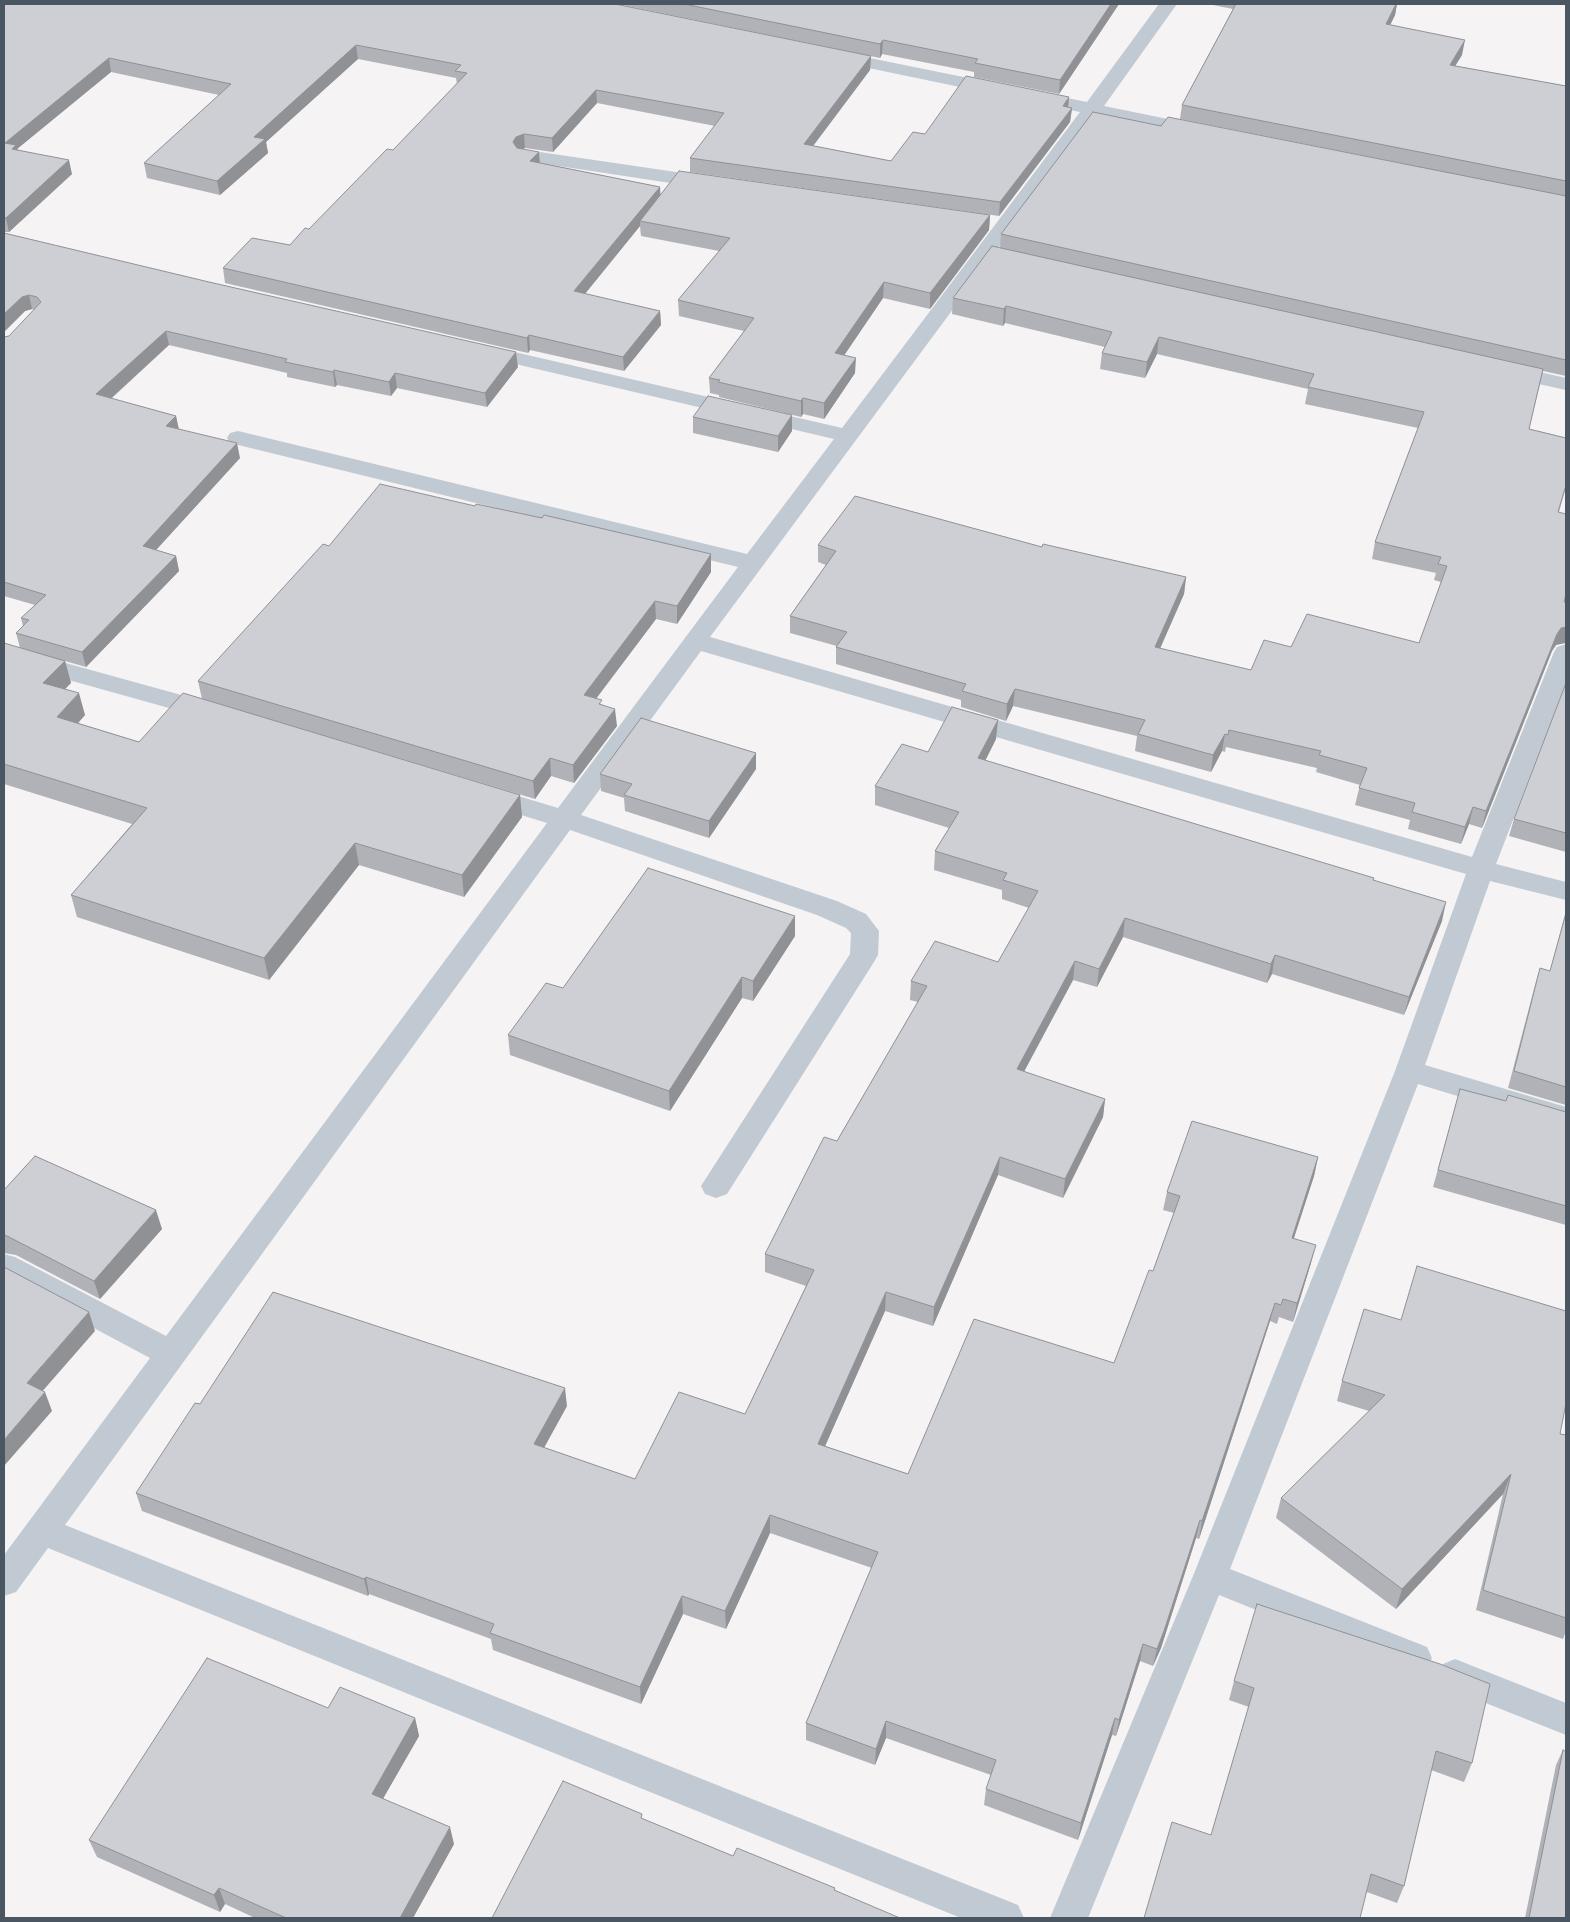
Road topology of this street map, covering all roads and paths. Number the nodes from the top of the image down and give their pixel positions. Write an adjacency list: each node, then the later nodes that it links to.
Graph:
1 (1168, 4): 3 (street)
2 (820, 52): 3 (street)
3 (1092, 109): 4 (street); 10 (street)
4 (1218, 134)
5 (526, 156): 6 (street)
6 (724, 185)
7 (460, 345): 10 (street)
8 (1489, 366): 9 (street)
9 (1566, 384)
10 (848, 436): 12 (street)
11 (238, 438): 12 (street)
12 (753, 563): 13 (street)
13 (695, 641): 18 (street); 19 (street)
14 (1566, 652): 19 (street)
15 (4, 654): 16 (street)
16 (232, 718)
17 (460, 787): 18 (street)
18 (564, 819): 23 (street); 25 (street)
19 (1482, 869): 20 (street); 21 (street)
20 (1566, 891)
21 (1409, 1071): 22 (street); 27 (street)
22 (1566, 1118)
23 (716, 1186)
24 (4, 1266): 25 (street)
25 (170, 1354): 26 (street)
26 (40, 1530): 28 (street); 30 (street)
27 (1210, 1576): 29 (street); 31 (street)
28 (4, 1581)
29 (1566, 1719)
30 (1005, 1918)
31 (1068, 1918)

